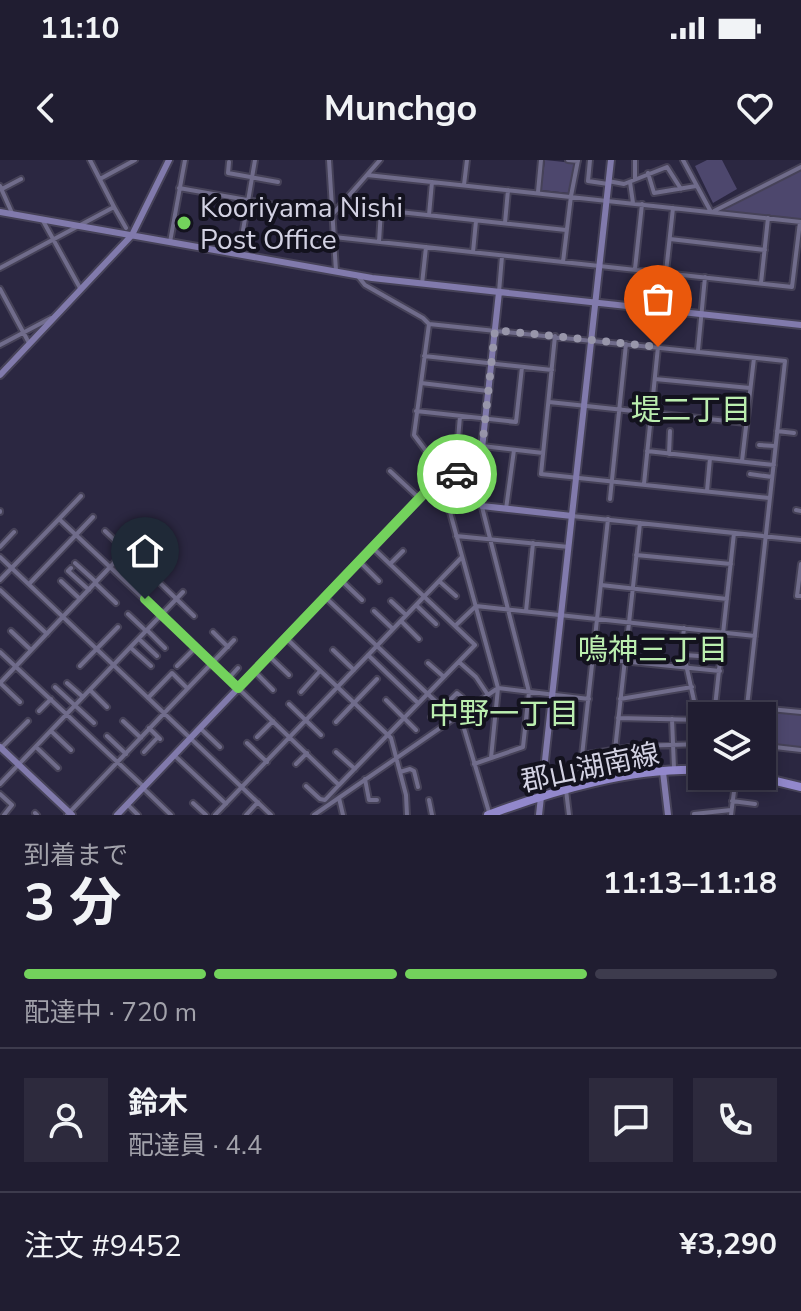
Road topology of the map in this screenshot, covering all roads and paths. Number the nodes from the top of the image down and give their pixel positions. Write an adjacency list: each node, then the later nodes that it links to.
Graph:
1 (90, 160): 23 (street)
2 (135, 160): 23 (street)
3 (169, 160): 55 (street)
4 (185, 160): 31 (street)
5 (255, 160): 21 (street)
6 (329, 160): 45 (street)
7 (370, 160): 17 (street)
8 (467, 160): 28 (street)
9 (541, 160): 34 (street)
10 (568, 160): 11 (street)
11 (578, 160): 35 (street)
12 (590, 160): 27 (street)
13 (611, 160): 27 (street)
14 (635, 160): 24 (street)
15 (683, 160): 29 (street)
16 (229, 162): 21 (street)
17 (378, 162): 20 (street)
18 (801, 167): 43 (street)
19 (648, 173): 24 (street); 32 (street); 32 (street)
20 (367, 175): 26 (street); 45 (street)
21 (252, 177): 25 (street); 36 (street)
22 (21, 179): 30 (street)
23 (100, 179): 40 (street)
24 (633, 180): 27 (street); 38 (street)
25 (278, 182)
26 (432, 182): 28 (street); 46 (street)
27 (608, 183): 37 (street)
28 (464, 185): 33 (street)
29 (696, 186): 32 (street); 43 (street)
30 (1, 188): 44 (street)
31 (179, 188): 36 (street); 59 (street)
32 (681, 189)
33 (508, 190): 34 (street); 51 (street)
34 (538, 192): 35 (street)
35 (571, 196): 37 (street); 54 (street)
36 (248, 200): 45 (street); 64 (street)
37 (606, 200): 38 (street); 67 (street)
38 (633, 203): 39 (street)
39 (642, 204): 41 (street); 69 (street)
40 (114, 207): 52 (street); 53 (street)
41 (673, 208): 43 (street); 57 (street)
42 (0, 212): 44 (street)
43 (711, 212): 47 (street)
44 (12, 214): 48 (street)
45 (332, 215): 56 (street)
46 (429, 215): 49 (street); 60 (street)
47 (768, 218): 50 (street); 62 (street)
48 (42, 219): 52 (street); 58 (street)
49 (476, 221): 51 (street); 63 (street)
50 (800, 222): 74 (street)
51 (505, 224): 54 (street)
52 (79, 226): 55 (street); 58 (street)
53 (126, 228)
54 (566, 230): 66 (street)
55 (132, 235): 59 (street); 77 (street)
56 (334, 237): 60 (street); 70 (street)
57 (670, 239): 62 (street); 71 (street)
58 (53, 240): 68 (street); 77 (street)
59 (170, 242): 64 (street)
60 (379, 242): 61 (street)
61 (426, 247): 63 (street); 75 (street)
62 (765, 250): 74 (street)
63 (473, 252): 65 (street)
64 (239, 254): 70 (street)
65 (502, 256): 66 (street); 78 (street)
66 (563, 262): 67 (street)
67 (599, 265): 69 (street); 79 (street)
68 (0, 268)
69 (635, 269): 71 (street)
70 (336, 271): 72 (street)
71 (666, 272): 73 (street)
72 (357, 275): 75 (street); 82 (street)
73 (705, 277): 74 (street); 81 (street)
74 (761, 283)
75 (422, 284): 78 (street)
76 (0, 289): 85 (street)
77 (81, 290): 80 (street)
78 (499, 292): 79 (street); 84 (street)
79 (595, 302): 81 (street); 87 (street)
80 (59, 314): 85 (street); 88 (street)
81 (702, 314): 83 (street); 92 (street)
82 (429, 324): 84 (street); 93 (street)
83 (801, 325)
84 (495, 330): 86 (street); 95 (street)
85 (23, 333): 88 (street); 90 (street)
86 (555, 336): 87 (street); 97 (street)
87 (591, 340): 89 (street); 104 (street)
88 (29, 344): 98 (street)
89 (626, 344): 91 (street); 105 (street)
90 (0, 345)
91 (658, 347): 92 (street); 99 (street)
92 (698, 351): 94 (street)
93 (424, 356): 95 (street); 100 (street)
94 (754, 358): 101 (street); 114 (street)
95 (491, 363): 96 (street); 102 (street)
96 (522, 367): 97 (street); 111 (street)
97 (552, 370): 103 (street)
98 (0, 375)
99 (655, 379): 101 (street); 109 (street)
100 (421, 383): 102 (street); 107 (street)
101 (750, 388): 108 (street)
102 (488, 391): 111 (street)
103 (549, 402): 104 (street); 121 (street)
104 (583, 406): 105 (street); 131 (street)
105 (619, 410): 109 (street); 133 (street)
106 (733, 410): 108 (street)
107 (416, 411): 110 (street); 132 (street)
108 (747, 412): 112 (street)
109 (651, 413): 112 (street); 120 (street)
110 (460, 416): 111 (street); 129 (street)
111 (485, 419): 117 (street)
112 (746, 423): 124 (street)
113 (670, 431): 122 (street)
114 (777, 431): 115 (street); 118 (street)
115 (794, 433)
116 (759, 445): 118 (street)
117 (482, 446): 119 (street); 126 (street)
118 (775, 446): 125 (street)
119 (514, 450): 121 (street); 141 (street)
120 (647, 451): 122 (street); 134 (street)
121 (543, 453): 131 (street)
122 (669, 454): 123 (street)
123 (710, 458): 124 (street); 135 (street)
124 (742, 461): 125 (street)
125 (774, 465): 130 (street)
126 (480, 467): 129 (street); 140 (street)
127 (390, 471): 137 (street)
128 (750, 474): 130 (street)
129 (455, 475): 132 (street)
130 (772, 477): 138 (street)
131 (576, 478): 133 (street); 142 (street)
132 (440, 480): 137 (street); 151 (street)
133 (611, 481): 134 (street); 139 (street)
134 (644, 484): 135 (street)
135 (707, 491): 138 (street)
136 (81, 496): 144 (street)
137 (419, 498): 158 (street)
138 (769, 498): 152 (street)
139 (610, 499)
140 (482, 506): 141 (street); 153 (street)
141 (506, 509): 142 (street)
142 (572, 516): 145 (street); 159 (street)
143 (93, 517): 150 (street)
144 (59, 519): 150 (street); 170 (street)
145 (608, 519): 146 (street); 180 (street)
146 (640, 523): 149 (street); 162 (street)
147 (105, 531): 160 (street)
148 (14, 532): 157 (street)
149 (734, 533): 152 (street); 167 (street)
150 (76, 534): 169 (street); 178 (street)
151 (456, 536): 153 (street); 164 (street)
152 (766, 537): 154 (street); 219 (street)
153 (488, 539): 155 (street); 197 (street)
154 (801, 540)
155 (533, 543): 159 (street); 199 (street)
156 (131, 545): 160 (street)
157 (0, 547)
158 (372, 547): 165 (street); 166 (street)
159 (569, 547): 201 (street)
160 (126, 550): 169 (street); 171 (street)
161 (403, 551): 166 (street)
162 (636, 555): 167 (street); 181 (street)
163 (0, 557): 170 (street)
164 (462, 557): 176 (street); 196 (street)
165 (359, 561): 173 (street); 175 (street)
166 (390, 564): 188 (street)
167 (731, 564): 191 (street)
168 (801, 565): 186 (street)
169 (110, 567): 177 (street); 202 (street)
170 (12, 568): 172 (street); 178 (street)
171 (145, 569)
172 (0, 580)
173 (341, 580): 187 (street); 192 (street)
174 (61, 581): 189 (street)
175 (379, 581)
176 (439, 581): 185 (street); 188 (street)
177 (95, 583): 183 (street); 183 (street); 194 (street)
178 (29, 584): 205 (street)
179 (161, 584): 190 (street)
180 (601, 585): 181 (street); 206 (street)
181 (632, 589): 191 (street); 208 (street)
182 (0, 590): 218 (street)
183 (89, 590): 189 (street)
184 (183, 592): 190 (street)
185 (456, 596)
186 (801, 596)
187 (325, 597): 220 (street); 224 (street)
188 (424, 597): 195 (street); 210 (street)
189 (80, 599): 205 (street)
190 (177, 599): 202 (street); 204 (street)
191 (727, 599): 217 (street)
192 (362, 600)
193 (391, 601): 203 (street)
194 (116, 603)
195 (416, 605): 203 (street); 209 (street)
196 (476, 606): 197 (street); 210 (street); 264 (street)
197 (506, 608): 199 (street); 268 (street)
198 (374, 611): 213 (street)
199 (526, 611): 201 (street)
200 (128, 614): 215 (street)
201 (561, 614): 206 (street); 270 (street)
202 (162, 615): 215 (street); 228 (street)
203 (406, 615): 207 (street)
204 (194, 616)
205 (63, 617): 218 (street); 229 (street)
206 (597, 619): 208 (street); 238 (street)
207 (401, 621): 213 (street); 222 (street)
208 (629, 622): 212 (street); 240 (street)
209 (436, 624)
210 (455, 626): 239 (street)
211 (118, 627): 229 (street)
212 (684, 628): 217 (street); 234 (street)
213 (393, 629): 224 (street)
214 (11, 631): 230 (street)
215 (147, 631): 221 (street); 227 (street)
216 (213, 632): 225 (street)
217 (723, 633): 219 (street); 252 (street)
218 (47, 634): 230 (street)
219 (755, 636): 282 (street)
220 (286, 638): 236 (street); 251 (street)
221 (139, 639): 226 (street); 235 (street)
222 (419, 639)
223 (234, 640): 225 (street)
224 (377, 645): 233 (street); 269 (street)
225 (228, 647): 241 (street)
226 (131, 648): 243 (street); 246 (street)
227 (165, 648)
228 (196, 648): 241 (street); 247 (street)
229 (97, 649): 243 (street); 245 (street)
230 (31, 650): 244 (street)
231 (333, 650): 250 (street)
232 (0, 652): 244 (street)
233 (368, 655): 250 (street); 283 (street)
234 (684, 655): 237 (street); 249 (street)
235 (157, 656)
236 (269, 656): 253 (street); 254 (street)
237 (699, 656)
238 (592, 658): 240 (street); 276 (street)
239 (459, 662): 255 (street); 271 (street)
240 (624, 662): 249 (street); 277 (street)
241 (212, 663): 256 (street); 261 (street)
242 (428, 663): 255 (street)
243 (114, 665): 265 (street); 274 (street)
244 (15, 666): 275 (street); 279 (street)
245 (80, 666)
246 (151, 666)
247 (177, 666)
248 (238, 668): 256 (street)
249 (688, 668): 252 (street); 260 (street)
250 (354, 670): 263 (street)
251 (320, 671): 263 (street); 267 (street)
252 (720, 671): 281 (street)
253 (254, 672): 262 (street); 266 (street)
254 (289, 675)
255 (444, 677): 269 (street)
256 (228, 679): 262 (street)
257 (377, 679): 285 (street)
258 (67, 683): 272 (street)
259 (55, 687): 286 (street)
260 (692, 687): 277 (street); 280 (street)
261 (187, 688): 274 (street); 292 (street)
262 (238, 688): 303 (street); 308 (street)
263 (337, 688): 285 (street); 304 (street)
264 (498, 688): 268 (street); 271 (street); 335 (street)
265 (90, 690): 272 (street); 287 (street)
266 (273, 690)
267 (301, 692)
268 (529, 692): 270 (street); 335 (street)
269 (427, 694): 283 (street); 288 (street)
270 (553, 694): 276 (street); 360 (street)
271 (488, 695): 295 (street)
272 (83, 697): 286 (street)
273 (462, 697): 288 (street)
274 (148, 698): 292 (street)
275 (51, 699): 290 (street); 293 (street)
276 (589, 699): 333 (street)
277 (620, 699): 297 (street)
278 (386, 700): 298 (street)
279 (20, 702)
280 (696, 702)
281 (716, 702)
282 (748, 702)
283 (418, 703): 298 (street)
284 (289, 704): 304 (street)
285 (354, 704): 305 (street); 312 (street)
286 (75, 706): 293 (street); 306 (street)
287 (107, 707)
288 (442, 707): 294 (street); 296 (street)
289 (776, 710): 291 (street)
290 (39, 711)
291 (801, 712)
292 (164, 713): 307 (street); 317 (street)
293 (67, 714): 310 (street); 336 (street)
294 (449, 714)
295 (460, 715): 334 (street); 339 (street)
296 (431, 717)
297 (618, 718): 299 (street); 326 (street)
298 (403, 719): 309 (street); 312 (street)
299 (672, 719): 300 (street); 319 (street)
300 (688, 720)
301 (28, 721): 324 (street)
302 (123, 721): 316 (street)
303 (273, 721): 314 (street); 315 (street)
304 (306, 721): 311 (street); 315 (street)
305 (336, 722)
306 (94, 723)
307 (149, 728): 316 (street); 328 (street)
308 (200, 728): 317 (street); 322 (street)
309 (416, 730)
310 (51, 731): 321 (street); 325 (street)
311 (321, 735)
312 (388, 735): 334 (street); 342 (street)
313 (107, 736): 331 (street)
314 (257, 737)
315 (290, 737): 330 (street); 337 (street)
316 (141, 738): 331 (street)
317 (190, 738): 332 (street); 352 (street)
318 (247, 743): 337 (street)
319 (673, 743): 320 (street); 326 (street); 343 (street)
320 (688, 744)
321 (36, 747): 340 (street); 341 (street)
322 (220, 747)
323 (776, 747): 327 (street)
324 (1, 748): 340 (street)
325 (71, 750)
326 (615, 750): 333 (street)
327 (801, 750)
328 (144, 752)
329 (336, 752): 342 (street)
330 (307, 753): 338 (street); 350 (street)
331 (126, 754): 336 (street)
332 (174, 755): 356 (street); 369 (street)
333 (582, 755): 354 (street)
334 (397, 758): 345 (street); 347 (street)
335 (491, 758): 339 (street)
336 (118, 762): 356 (street); 373 (street)
337 (267, 762): 352 (street)
338 (296, 764)
339 (474, 764): 388 (street)
340 (18, 765): 349 (street); 373 (street)
341 (58, 768)
342 (355, 769): 350 (street)
343 (674, 770): 344 (main road, 郡山湖南線); 346 (main road, 郡山湖南線)
344 (688, 770)
345 (400, 772): 353 (street); 386 (street)
346 (663, 772): 354 (main road, 郡山湖南線); 391 (street)
347 (365, 779): 361 (street); 362 (street)
348 (776, 781): 355 (main road)
349 (0, 784)
350 (339, 785): 367 (street)
351 (306, 786): 367 (street)
352 (242, 787): 365 (street); 369 (street)
353 (418, 787)
354 (579, 787): 357 (main road, 郡山湖南線)
355 (801, 787)
356 (143, 788): 368 (street); 379 (street)
357 (566, 790): 360 (main road, 郡山湖南線); 390 (street)
358 (734, 790): 364 (street)
359 (0, 794): 376 (street)
360 (542, 796): 371 (main road, 郡山湖南線); 389 (street)
361 (339, 798): 367 (street); 385 (street)
362 (377, 800)
363 (429, 800): 387 (street)
364 (732, 801): 370 (street); 372 (street)
365 (258, 802): 374 (street); 382 (street)
366 (193, 803): 380 (street)
367 (326, 803): 383 (street); 384 (street)
368 (127, 804): 377 (street); 378 (street)
369 (226, 804): 381 (street)
370 (755, 804)
371 (511, 811): 388 (main road, 郡山湖南線)
372 (731, 812): 375 (street)
373 (69, 814)
374 (267, 814)
375 (694, 814)
376 (4, 815)
377 (117, 815)
378 (138, 815)
379 (171, 815)
380 (206, 815)
381 (215, 815)
382 (246, 815)
383 (314, 815)
384 (330, 815)
385 (343, 815)
386 (407, 815)
387 (432, 815)
388 (489, 815)
389 (539, 815)
390 (569, 815)
391 (668, 815)

